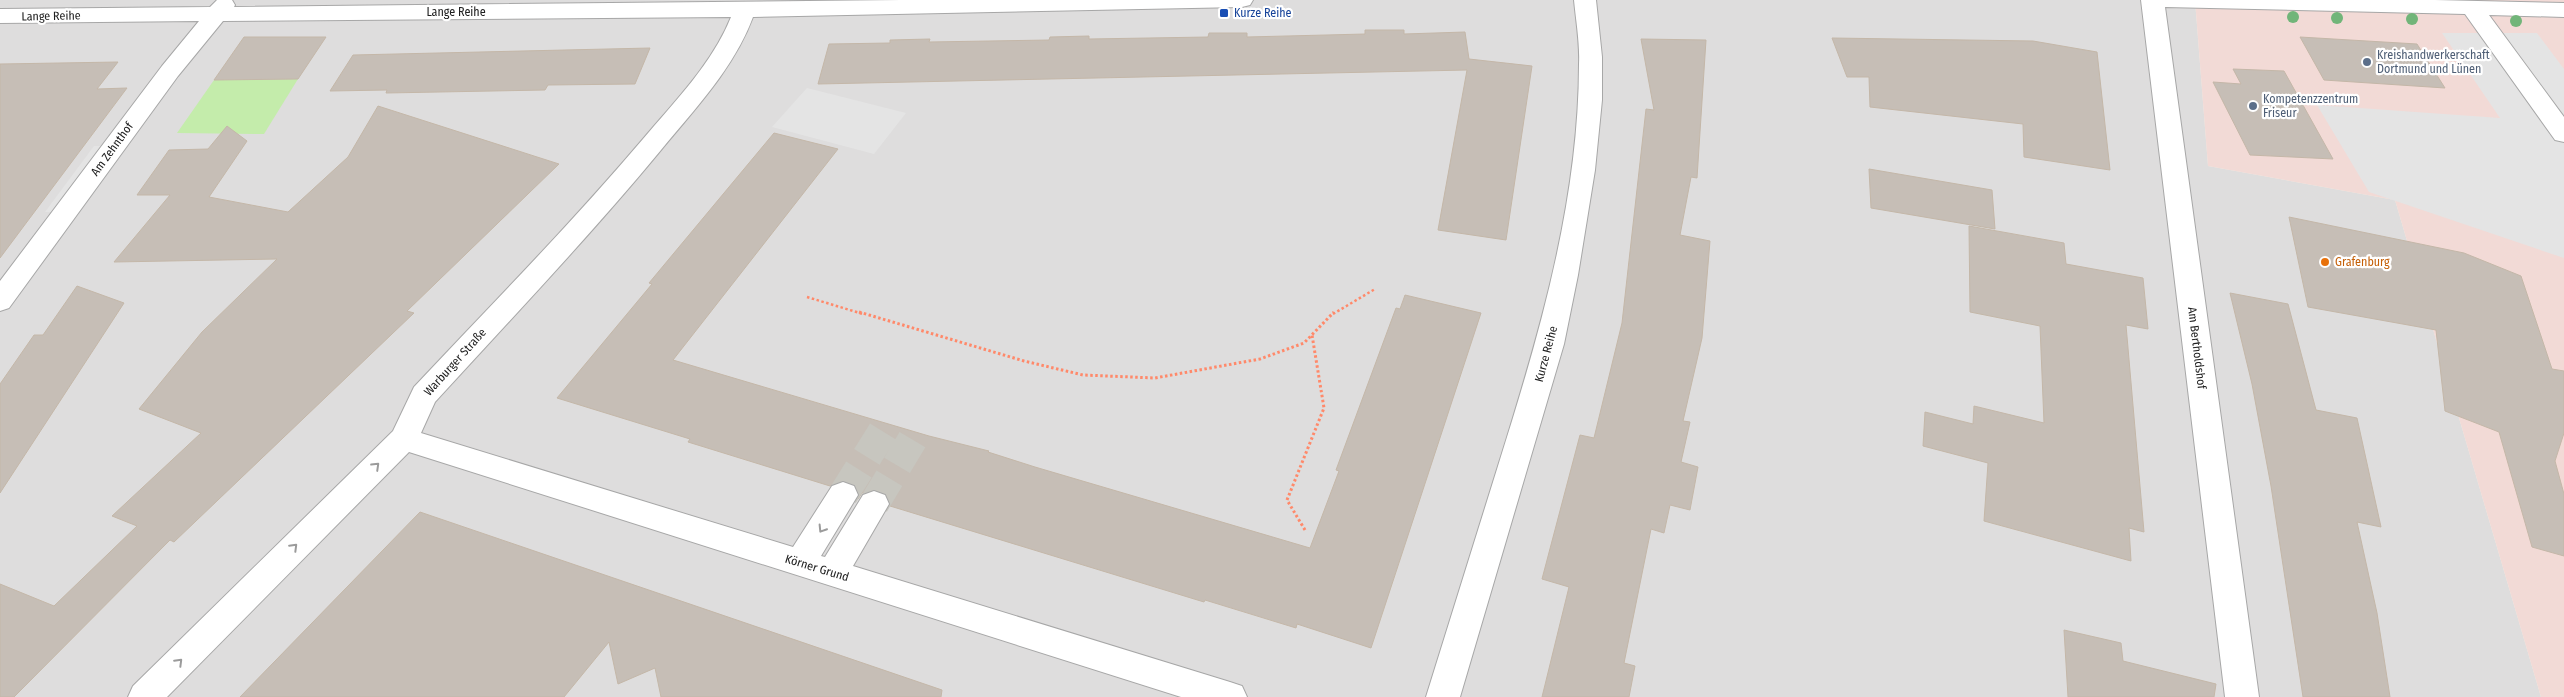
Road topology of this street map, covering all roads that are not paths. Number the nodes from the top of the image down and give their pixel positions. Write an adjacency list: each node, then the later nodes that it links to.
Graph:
1 (1242, 0): 7 (street, Lange Reihe)
2 (1585, 0): 19 (street, Kurze Reihe)
3 (2152, 0): 6 (street); 20 (street, Am Bertholdshof)
4 (2534, 5): 6 (street); 8 (street)
5 (222, 7): 7 (street, Lange Reihe); 9 (street, Lange Reihe); 11 (street, Am Zehnthof)
6 (2472, 8): 10 (street)
7 (745, 10): 12 (street, Warburger Straße)
8 (2564, 10)
9 (0, 16)
10 (2564, 134)
11 (0, 300)
12 (404, 439): 15 (street, Körner Grund); 17 (street, Warburger Straße, one-way to 12)
13 (843, 495): 15 (street, one-way to 15)
14 (874, 504): 16 (street)
15 (800, 563): 16 (street, Körner Grund)
16 (832, 573): 18 (street, Körner Grund)
17 (145, 697)
18 (1230, 697)
19 (1443, 697)
20 (2242, 697)

